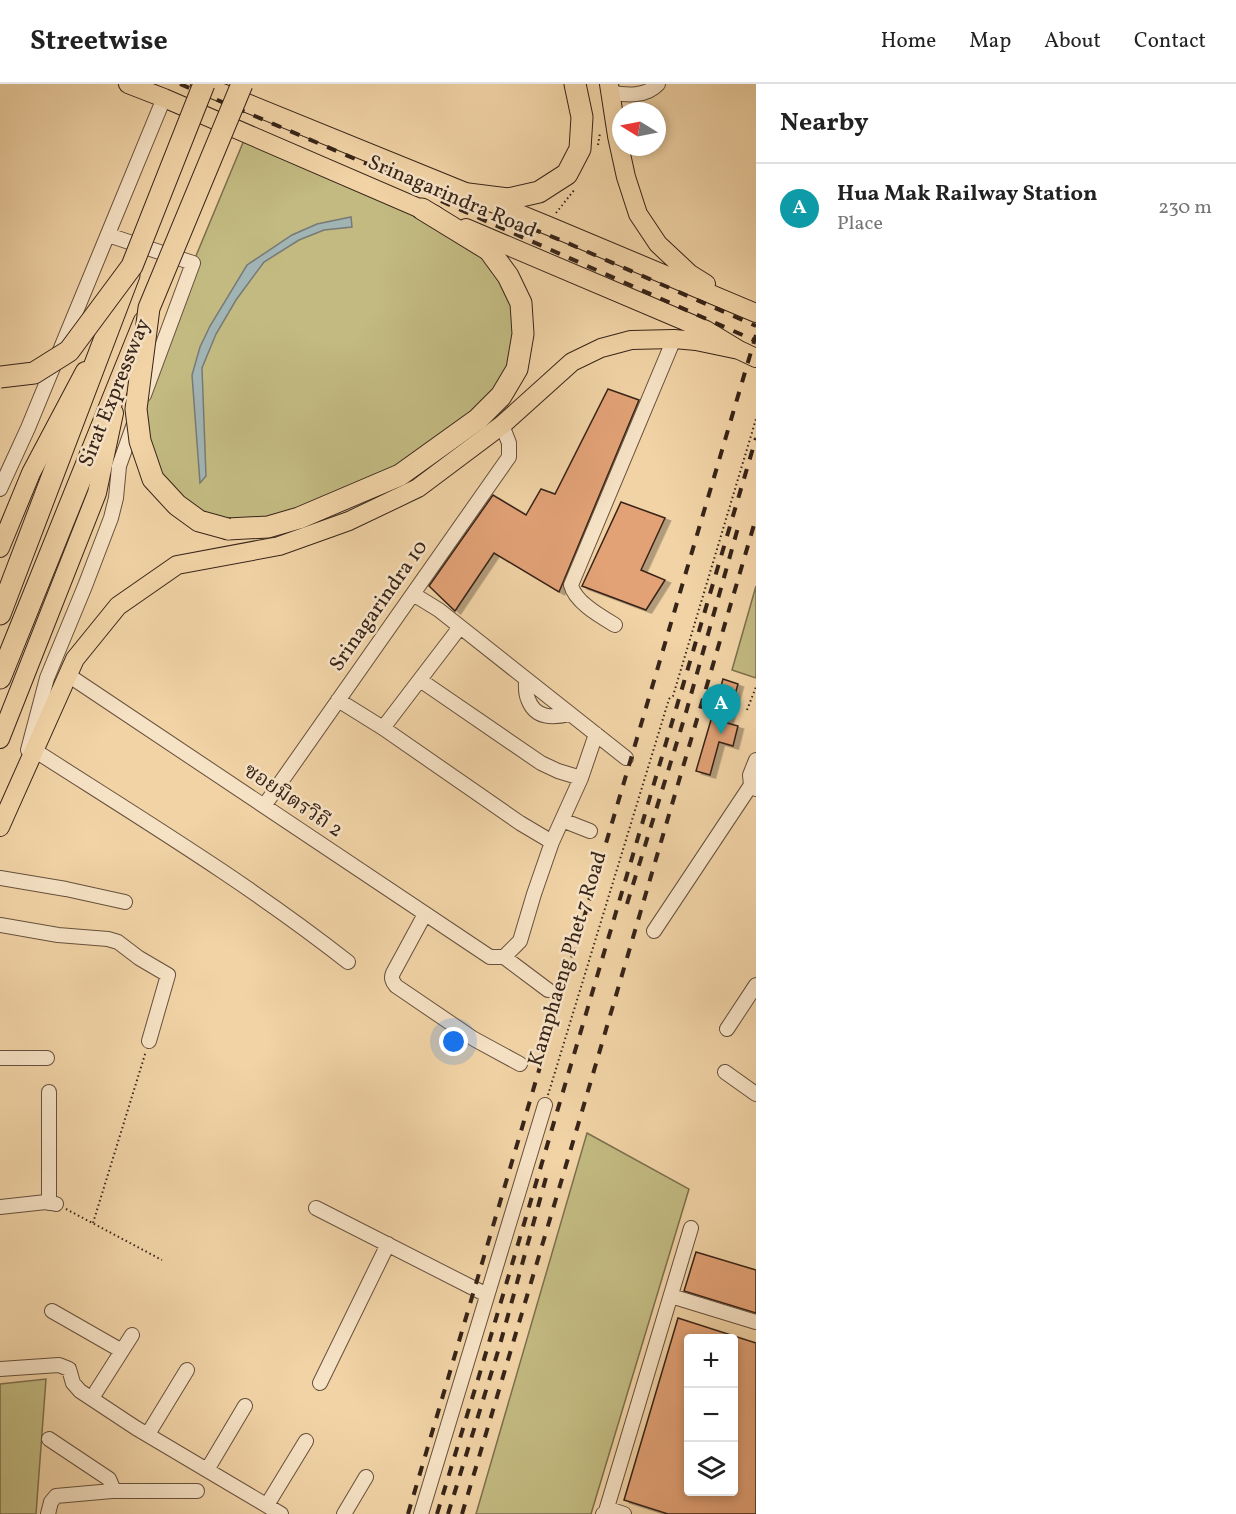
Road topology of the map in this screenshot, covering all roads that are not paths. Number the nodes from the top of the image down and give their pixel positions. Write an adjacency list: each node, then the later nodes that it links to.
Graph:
1 (128, 84): 7 (main road, Srinagarindra Road)
2 (242, 84): 12 (highway, Sirat Expressway, bridge)
3 (575, 84): 8 (highway)
4 (658, 84): 5 (street)
5 (610, 86): 13 (main road)
6 (201, 88): 8 (main road, Srinagarindra Road); 11 (highway, Sirat Expressway, bridge)
7 (164, 98): 9 (main road, Srinagarindra Road); 10 (street)
8 (468, 194): 13 (main road, Srinagarindra Road)
9 (422, 209): 12 (highway, bridge); 16 (main road, Srinagarindra Road)
10 (108, 235): 21 (street); 39 (street)
11 (132, 266): 14 (highway, Sirat Expressway, bridge); 19 (highway, bridge)
12 (149, 308): 18 (highway, Sirat Expressway, bridge)
13 (754, 312)
14 (108, 328): 22 (main road); 24 (highway, Sirat Expressway)
15 (674, 339): 16 (main road); 20 (main road); 25 (street)
16 (747, 350): 17 (main road, Srinagarindra Road)
17 (756, 358)
18 (123, 373): 28 (highway, Sirat Expressway); 33 (main road)
19 (0, 377)
20 (502, 424): 23 (street, Srinagarindra 10); 27 (main road)
21 (0, 489)
22 (0, 548)
23 (413, 594): 26 (street); 30 (street, Srinagarindra 10)
24 (0, 614)
25 (615, 625)
26 (460, 627): 29 (street); 32 (street)
27 (68, 675): 34 (main road); 40 (street, ซอยมิตรวิถี 2)
28 (0, 678)
29 (420, 680): 31 (street); 37 (street)
30 (338, 700): 31 (street); 40 (street, Srinagarindra 10)
31 (383, 728): 44 (street)
32 (596, 734): 35 (street); 37 (street)
33 (0, 739)
34 (34, 750): 39 (main road); 51 (street)
35 (626, 758)
36 (756, 760): 38 (street)
37 (581, 778): 41 (street)
38 (753, 787): 49 (street)
39 (16, 792): 42 (main road)
40 (264, 806): 47 (street, ซอยมิตรวิถี 2)
41 (562, 820): 43 (street); 44 (street)
42 (0, 826)
43 (590, 831)
44 (552, 842): 50 (street)
45 (0, 878): 46 (street)
46 (125, 902)
47 (425, 914): 50 (street, ซอยมิตรวิถี 2); 58 (street)
48 (0, 925): 55 (street)
49 (654, 931)
50 (500, 957): 53 (street, ซอยมิตรวิถี 2)
51 (348, 962)
52 (756, 985): 54 (street)
53 (548, 990)
54 (727, 1029)
55 (149, 1041)
56 (0, 1058): 57 (street)
57 (47, 1058)
58 (520, 1064)
59 (724, 1072): 61 (street)
60 (49, 1092): 63 (street)
61 (756, 1094)
62 (545, 1105): 67 (street)
63 (0, 1207)
64 (316, 1208): 66 (street)
65 (691, 1228): 68 (street)
66 (388, 1244): 67 (street); 75 (street)
67 (487, 1295): 90 (street)
68 (671, 1296): 70 (street); 86 (street)
69 (52, 1311): 72 (street)
70 (756, 1323)
71 (132, 1335): 72 (street)
72 (122, 1351): 76 (street)
73 (0, 1369): 76 (street)
74 (187, 1370): 78 (street)
75 (320, 1383)
76 (92, 1398): 78 (street)
77 (245, 1406): 81 (street)
78 (148, 1434): 81 (street)
79 (49, 1439): 83 (street)
80 (306, 1441): 85 (street)
81 (207, 1470): 85 (street)
82 (366, 1477): 89 (street)
83 (111, 1491): 84 (street); 87 (street)
84 (197, 1491)
85 (267, 1505): 88 (street)
86 (604, 1513): 91 (street)
87 (48, 1514)
88 (281, 1514)
89 (344, 1514)
90 (421, 1514)
91 (624, 1514)

